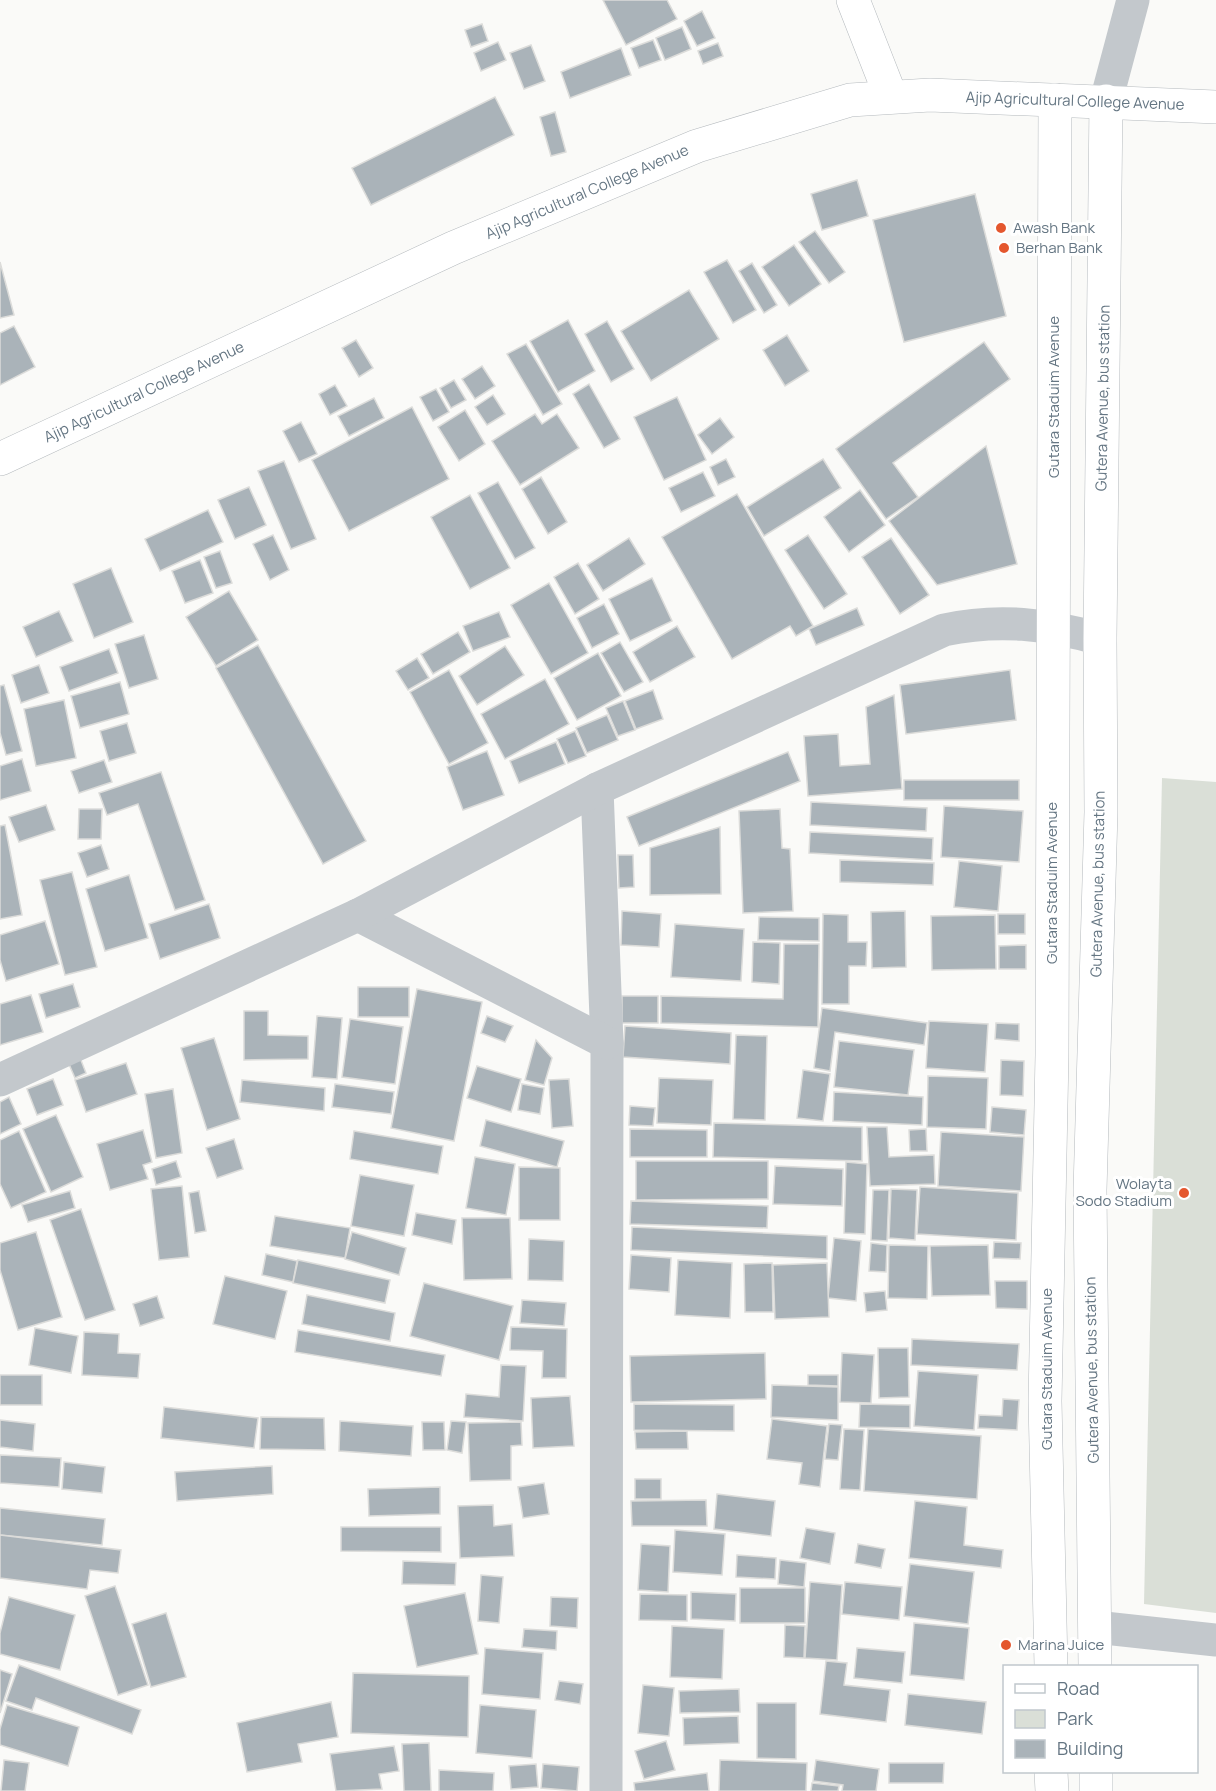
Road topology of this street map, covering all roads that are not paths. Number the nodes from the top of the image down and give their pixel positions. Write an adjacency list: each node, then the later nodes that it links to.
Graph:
1 (853, 0): 3 (main road)
2 (1132, 0): 5 (street)
3 (891, 97): 4 (main road, Ajip Agricultural College Avenue); 7 (main road, Ajip Agricultural College Avenue)
4 (1055, 100): 5 (main road, Ajip Agricultural College Avenue); 8 (main road, Gutara Staduim Avenue)
5 (1106, 101): 6 (main road, Ajip Agricultural College Avenue); 9 (main road, Gutera Avenue, bus station)
6 (1216, 107)
7 (0, 459)
8 (1053, 626): 9 (street); 10 (street); 16 (main road, Gutara Staduim Avenue)
9 (1100, 639): 14 (main road, Gutera Avenue, bus station)
10 (597, 789): 11 (street); 12 (street)
11 (358, 915): 12 (street); 13 (street)
12 (607, 1043): 20 (street)
13 (0, 1080)
14 (1095, 1627): 15 (street); 17 (main road, Gutera Avenue, bus station)
15 (1216, 1640)
16 (1051, 1665)
17 (1095, 1665)
18 (1052, 1773): 21 (main road)
19 (1096, 1773): 22 (main road)
20 (606, 1791)
21 (1052, 1791)
22 (1096, 1791)

